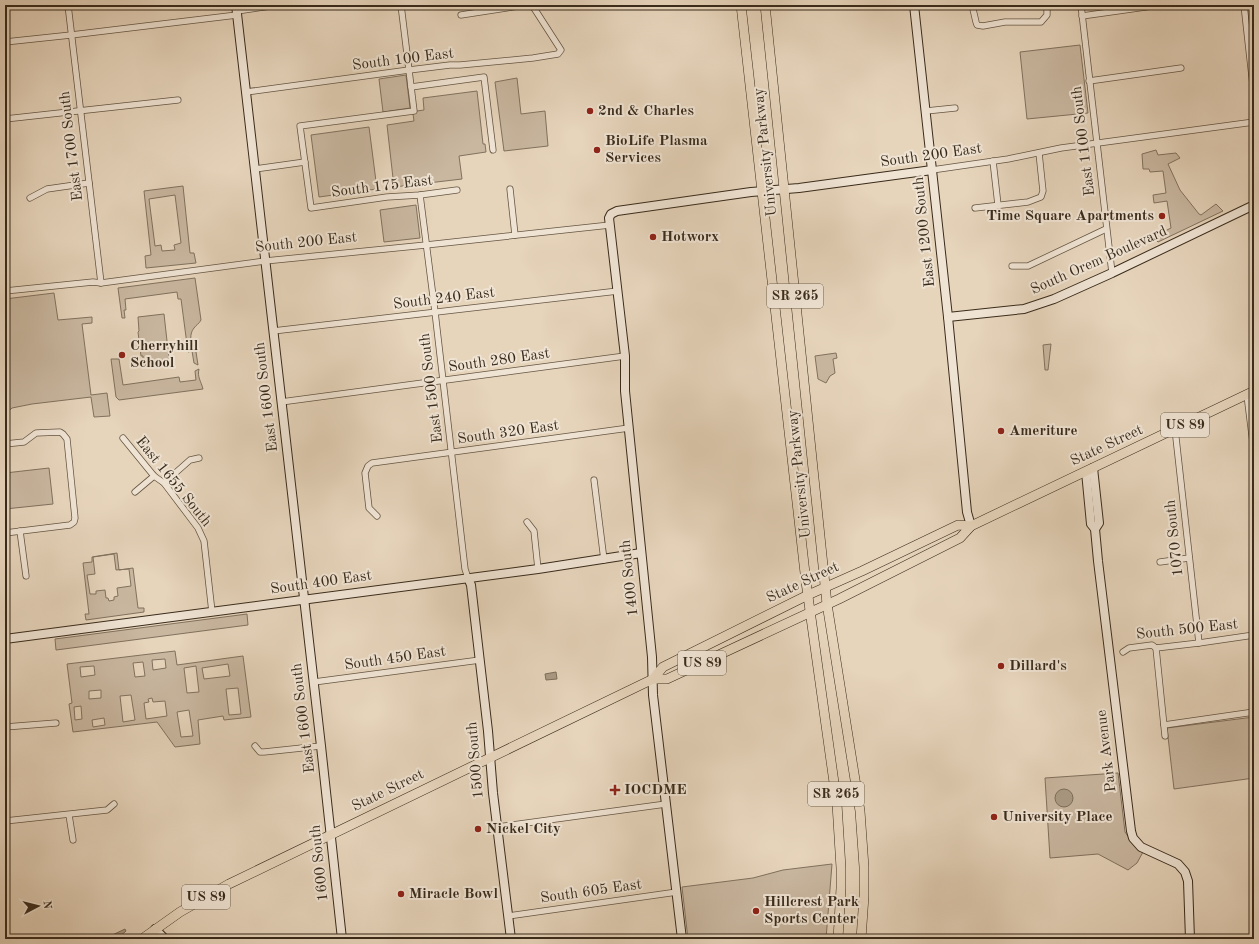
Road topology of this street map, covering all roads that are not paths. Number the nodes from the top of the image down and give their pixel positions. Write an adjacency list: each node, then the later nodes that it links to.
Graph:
1 (68, 5): 17 (street, East 1700 South)
2 (278, 5): 14 (street)
3 (401, 5): 21 (street)
4 (525, 5): 15 (street)
5 (532, 5): 21 (street, South 100 East)
6 (741, 5): 43 (main road, University Parkway / SR 265)
7 (765, 5): 42 (main road, University Parkway / SR 265)
8 (914, 5): 29 (street, East 1200 South)
9 (972, 5): 10 (street)
10 (1047, 5)
11 (1081, 5): 16 (street, East 1100 South)
12 (1160, 5): 16 (street)
13 (1244, 5): 18 (street)
14 (237, 10): 17 (street); 24 (street, East 1600 South)
15 (461, 15)
16 (1082, 16): 22 (street, East 1100 South)
17 (71, 35): 19 (street); 28 (street, East 1700 South)
18 (1251, 37): 25 (street)
19 (5, 42)
20 (1181, 68): 22 (street)
21 (408, 70): 23 (street); 24 (street, South 100 East)
22 (1089, 81): 32 (street, East 1100 South)
23 (411, 87): 33 (street); 36 (street)
24 (246, 92): 37 (street, East 1600 South)
25 (1254, 95)
26 (178, 100): 28 (street)
27 (955, 108): 29 (street)
28 (80, 110): 30 (street); 39 (street, East 1700 South)
29 (926, 111): 38 (street, East 1200 South)
30 (5, 119)
31 (1254, 122): 32 (street, South 200 East)
32 (1096, 144): 34 (street, South 200 East); 51 (street, East 1100 South)
33 (493, 150)
34 (1039, 153): 35 (street, South 200 East); 46 (street)
35 (993, 161): 38 (street, South 200 East); 46 (street)
36 (305, 162): 37 (street); 44 (street, South 175 East)
37 (255, 169): 54 (street, East 1600 South)
38 (932, 170): 42 (street, South 200 East); 61 (street, East 1200 South)
39 (89, 184): 45 (street); 57 (street, East 1700 South)
40 (510, 189): 52 (street)
41 (457, 190): 44 (street, South 175 East)
42 (784, 190): 43 (street, South 200 East); 91 (main road, University Parkway / SR 265)
43 (763, 191): 49 (street, South 200 East); 92 (main road, University Parkway / SR 265)
44 (420, 195): 53 (street, East 1500 South)
45 (30, 198)
46 (998, 205): 48 (street)
47 (1254, 205): 56 (street, South Orem Boulevard)
48 (975, 208)
49 (611, 214): 50 (street, 1400 South)
50 (610, 225): 52 (street, South 200 East); 59 (street, 1400 South)
51 (1106, 229): 55 (street); 56 (street, East 1100 South)
52 (515, 236): 53 (street, South 200 East)
53 (426, 245): 54 (street, South 200 East); 60 (street, East 1500 South)
54 (265, 261): 57 (street, South 200 East); 62 (street, East 1600 South)
55 (1012, 266)
56 (1112, 273): 61 (street, South Orem Boulevard)
57 (101, 283): 58 (street, South 200 East)
58 (5, 291)
59 (618, 292): 60 (street, South 240 East); 63 (street, 1400 South)
60 (435, 312): 62 (street, South 240 East); 64 (street, East 1500 South)
61 (948, 317): 81 (street, East 1200 South)
62 (273, 331): 66 (street, East 1600 South)
63 (625, 356): 64 (street, South 280 East); 67 (street, 1400 South)
64 (443, 381): 66 (street, South 280 East); 71 (street, East 1500 South)
65 (1250, 393): 68 (main road, State Street / US 89); 72 (street)
66 (281, 402): 93 (street, East 1600 South)
67 (629, 428): 71 (street, South 320 East); 84 (street, 1400 South)
68 (1175, 429): 74 (main road, State Street / US 89); 85 (street, 1070 South)
69 (123, 438): 75 (street, East 1655 South)
70 (5, 444): 82 (street)
71 (452, 452): 79 (street, South 320 East); 90 (street, East 1500 South)
72 (1254, 452)
73 (198, 458): 77 (street)
74 (1090, 470): 81 (main road, State Street / US 89); 133 (street, Park Avenue)
75 (154, 476): 77 (street, East 1655 South); 78 (street)
76 (594, 480): 86 (street)
77 (164, 484): 96 (street, East 1655 South)
78 (135, 492)
79 (377, 516)
80 (527, 522): 88 (street)
81 (971, 526): 91 (main road, State Street / US 89); 94 (main road, State Street / US 89)
82 (20, 531): 83 (street); 89 (street)
83 (5, 533)
84 (641, 553): 86 (street, South 400 East); 103 (street, 1400 South)
85 (1189, 558): 87 (street); 99 (street, 1070 South)
86 (604, 560): 88 (street, South 400 East)
87 (1160, 562)
88 (538, 569): 90 (street, South 400 East)
89 (26, 576)
90 (468, 578): 93 (street, South 400 East); 102 (street, 1500 South)
91 (826, 587): 92 (main road, State Street / US 89); 94 (main road, University Parkway / SR 265)
92 (808, 595): 95 (main road, University Parkway / SR 265); 103 (main road, State Street / US 89)
93 (304, 600): 96 (street, South 400 East); 104 (street, East 1600 South)
94 (827, 604): 95 (main road, State Street / US 89); 132 (main road, University Parkway / SR 265)
95 (810, 611): 103 (main road, State Street / US 89); 131 (main road, University Parkway / SR 265)
96 (212, 612): 98 (street, South 400 East)
97 (1254, 635): 99 (street, South 500 East)
98 (5, 639)
99 (1199, 643): 100 (street, South 500 East)
100 (1156, 648): 101 (street, South 500 East); 107 (street)
101 (1123, 652)
102 (480, 660): 104 (street, South 450 East); 112 (street, 1500 South)
103 (653, 679): 112 (main road, State Street / US 89); 115 (street, 1400 South)
104 (314, 682): 111 (street, East 1600 South)
105 (1254, 712): 107 (street)
106 (56, 722): 108 (street)
107 (1164, 725): 109 (street)
108 (5, 727)
109 (1165, 736)
110 (255, 746): 111 (street)
111 (321, 746): 113 (street, East 1600 South)
112 (490, 758): 118 (street, 1500 South); 119 (main road, State Street / US 89)
113 (325, 785): 119 (street, 1600 South)
114 (114, 804): 116 (street)
115 (666, 804): 118 (street); 121 (street, 1400 South)
116 (69, 815): 117 (street); 120 (street)
117 (5, 822)
118 (497, 827): 122 (street, 1500 South)
119 (331, 834): 124 (main road, State Street / US 89); 128 (street, 1600 South)
120 (73, 840)
121 (677, 892): 122 (street, South 605 East); 130 (street, 1400 South)
122 (508, 916): 129 (street, 1500 South)
123 (5, 928): 125 (street)
124 (155, 930): 126 (main road, State Street / US 89); 127 (street)
125 (6, 939)
126 (142, 939)
127 (166, 939)
128 (342, 939)
129 (511, 939)
130 (682, 939)
131 (838, 939)
132 (861, 939)
133 (1190, 939)

